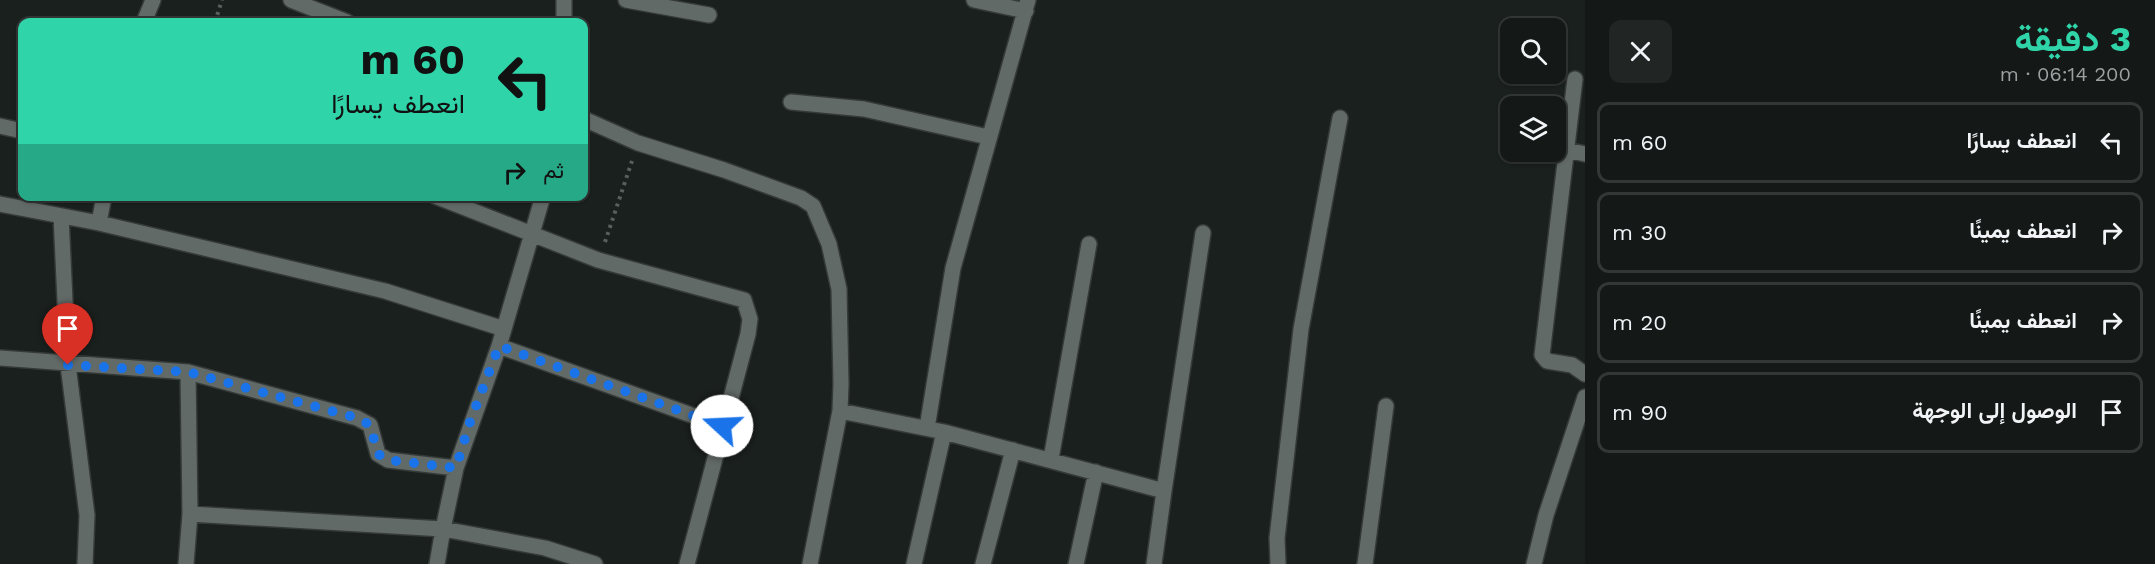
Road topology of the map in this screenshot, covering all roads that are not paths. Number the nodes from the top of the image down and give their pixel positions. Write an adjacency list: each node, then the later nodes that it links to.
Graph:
1 (153, 0): 8 (street)
2 (291, 0): 9 (street)
3 (564, 0): 10 (street)
4 (626, 0): 7 (street)
5 (974, 0): 6 (street)
6 (1027, 6): 17 (street)
7 (709, 15)
8 (146, 18)
9 (337, 18)
10 (564, 18)
11 (1575, 79): 18 (street)
12 (791, 102): 17 (street)
13 (1340, 118): 59 (street)
14 (588, 120): 38 (street)
15 (0, 126): 16 (street)
16 (18, 130)
17 (988, 137): 40 (street)
18 (1566, 150): 19 (street)
19 (1585, 154)
20 (1565, 162): 35 (street)
21 (103, 201): 26 (street)
22 (448, 201): 28 (street)
23 (542, 201): 28 (street)
24 (0, 204): 25 (street)
25 (61, 216): 26 (street); 33 (street)
26 (99, 223): 30 (street)
27 (1203, 233): 46 (street)
28 (533, 234): 30 (street); 39 (street)
29 (1089, 244): 43 (street)
30 (504, 329): 31 (street)
31 (499, 346): 39 (street); 44 (street)
32 (0, 358): 33 (street)
33 (68, 365): 34 (street); 49 (street)
34 (188, 372): 44 (street); 47 (street)
35 (1585, 374)
36 (1585, 397): 61 (street)
37 (1386, 406): 60 (street)
38 (840, 411): 40 (street); 54 (street)
39 (722, 426): 53 (street)
40 (927, 428): 41 (street)
41 (944, 432): 42 (street); 55 (street)
42 (1013, 450): 43 (street); 56 (street)
43 (1051, 459): 45 (street)
44 (456, 468): 48 (street)
45 (1096, 471): 46 (street); 57 (street)
46 (1164, 491): 58 (street)
47 (190, 514): 48 (street); 50 (street)
48 (443, 529): 51 (street); 52 (street)
49 (85, 564)
50 (186, 564)
51 (437, 564)
52 (595, 564)
53 (687, 564)
54 (810, 564)
55 (914, 564)
56 (983, 564)
57 (1076, 564)
58 (1154, 564)
59 (1278, 564)
60 (1365, 564)
61 (1534, 564)

